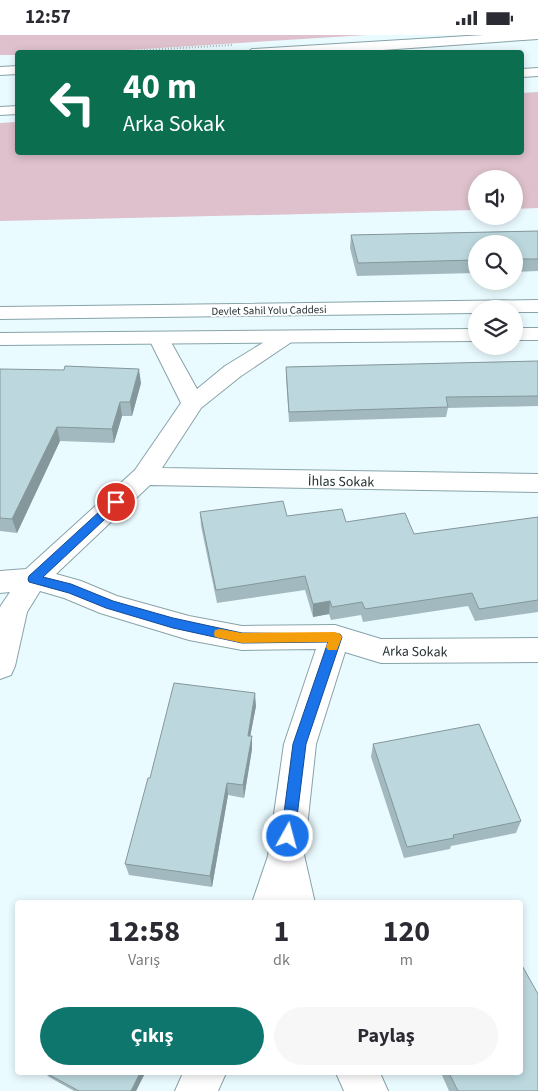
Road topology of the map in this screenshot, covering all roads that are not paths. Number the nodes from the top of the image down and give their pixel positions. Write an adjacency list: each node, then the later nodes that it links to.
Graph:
1 (538, 35): 3 (main road)
2 (538, 45): 4 (main road)
3 (320, 50)
4 (467, 50)
5 (538, 60): 6 (main road)
6 (524, 61)
7 (0, 67): 8 (main road)
8 (15, 68)
9 (15, 68): 10 (main road)
10 (0, 71)
11 (538, 72): 12 (main road)
12 (524, 73)
13 (15, 80): 14 (main road)
14 (0, 81)
15 (15, 110): 16 (main road)
16 (0, 111)
17 (538, 306): 18 (main road, Devlet Sahil Yolu Caddesi)
18 (0, 313)
19 (523, 334): 20 (main road)
20 (538, 334)
21 (468, 335): 22 (main road)
22 (286, 337): 24 (main road); 25 (main road)
23 (0, 339): 24 (main road)
24 (160, 339): 25 (main road)
25 (193, 403): 26 (main road)
26 (144, 476): 27 (main road, İhlas Sokak); 28 (main road)
27 (538, 483)
28 (33, 579): 29 (main road, Arka Sokak); 30 (main road, Arka Sokak); 32 (main road)
29 (0, 582)
30 (335, 637): 31 (main road, Arka Sokak); 33 (main road)
31 (538, 650)
32 (0, 666)
33 (286, 855): 34 (main road); 35 (main road)
34 (271, 900)
35 (295, 900)
36 (204, 1075): 38 (main road)
37 (359, 1075): 39 (main road)
38 (196, 1091)
39 (368, 1091)

